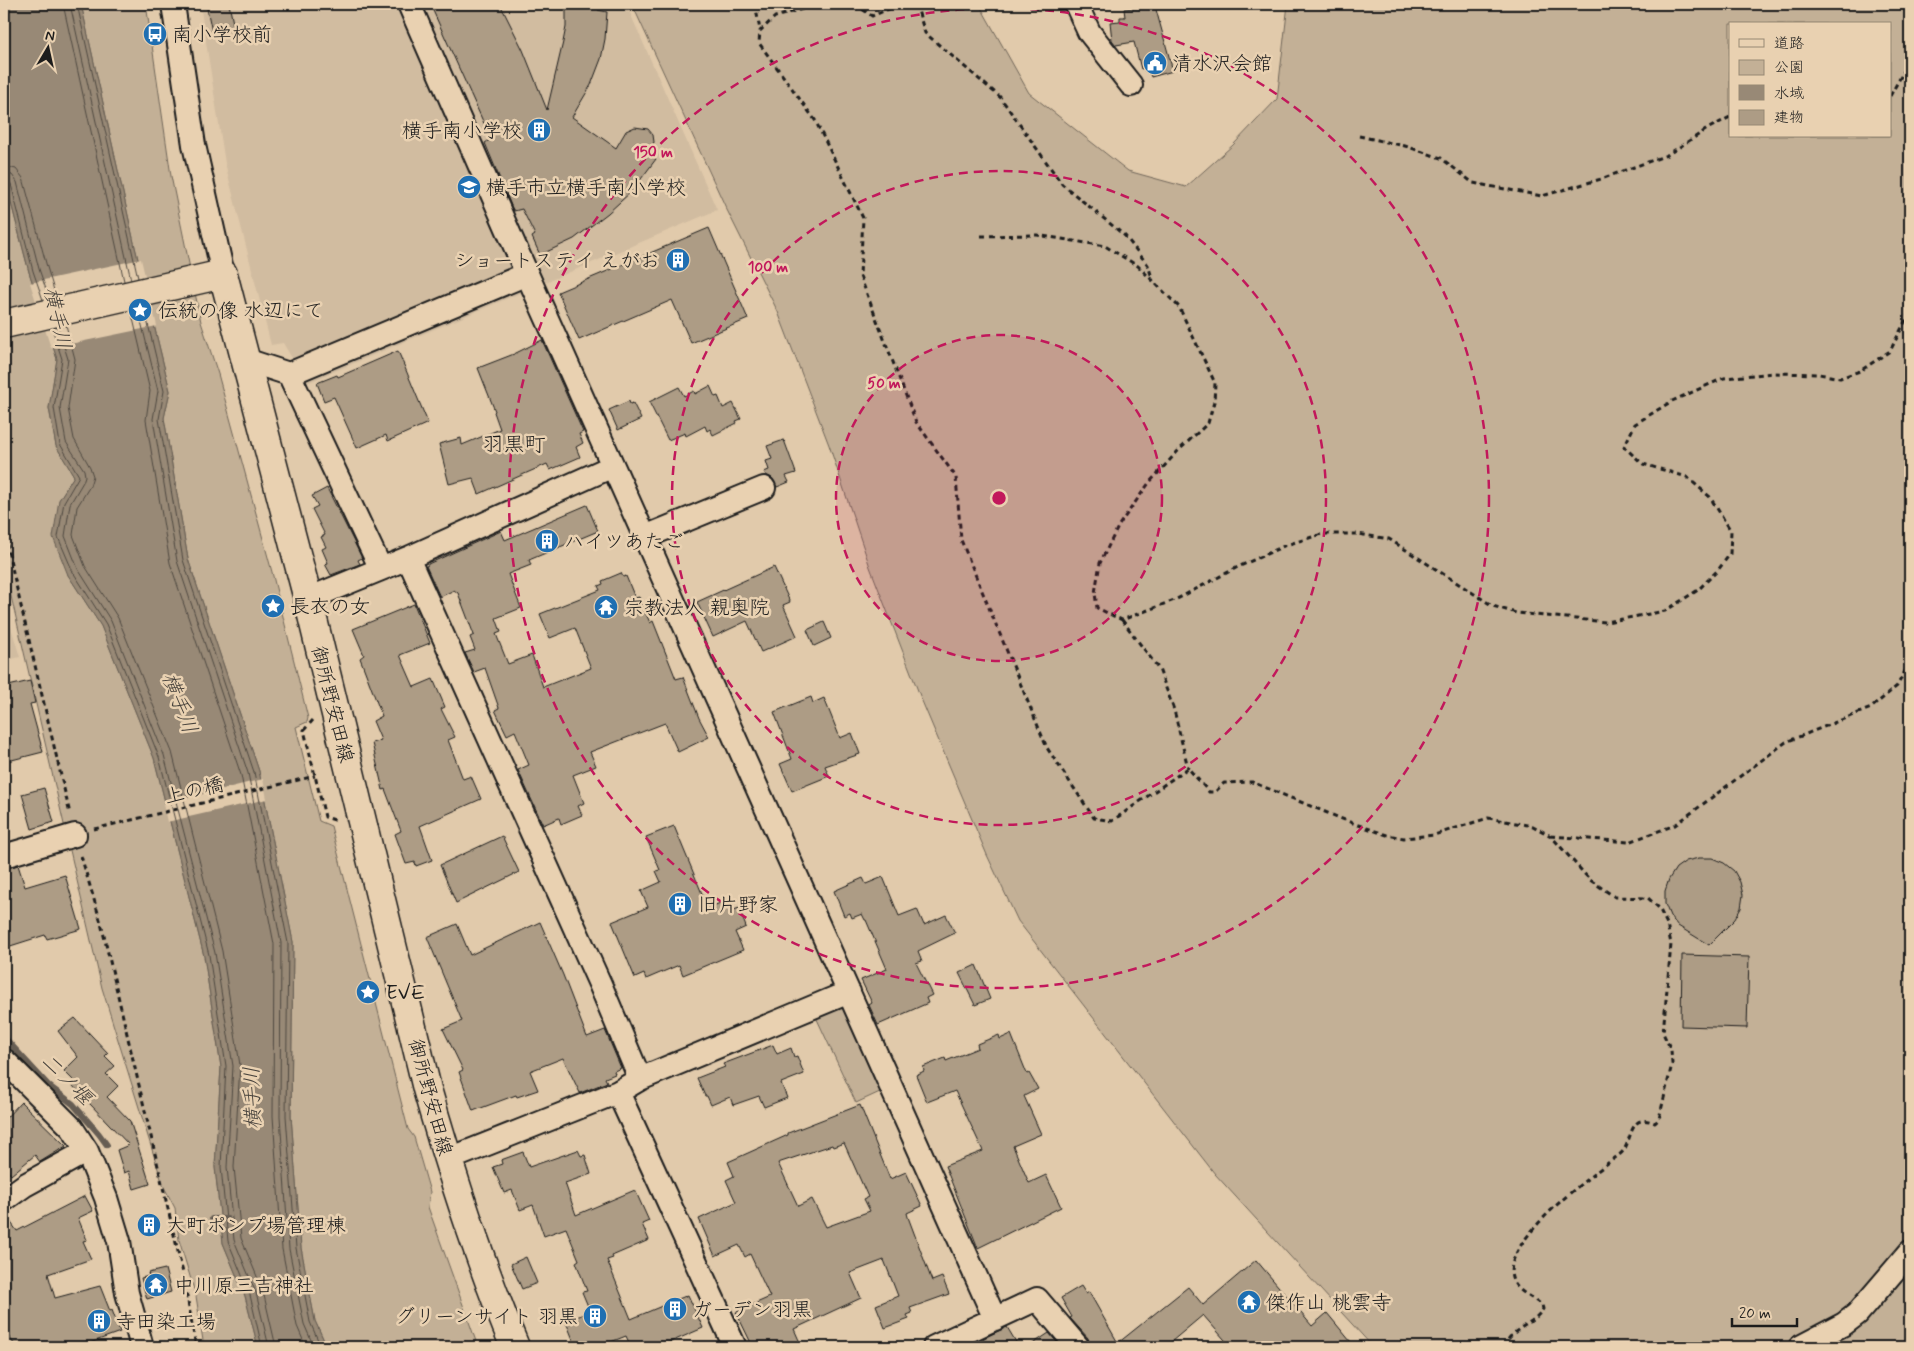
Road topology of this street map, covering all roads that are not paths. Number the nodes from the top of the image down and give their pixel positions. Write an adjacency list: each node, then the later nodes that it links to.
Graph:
1 (174, 4): 5 (street)
2 (409, 4): 6 (street)
3 (1076, 4): 4 (street)
4 (1131, 84)
5 (223, 274): 7 (main road); 8 (main road, 御所野安田線)
6 (531, 284): 9 (street); 10 (street)
7 (4, 324)
8 (246, 360): 9 (street); 15 (main road, 御所野安田線)
9 (289, 374): 14 (street)
10 (613, 466): 12 (street); 13 (street)
11 (764, 488): 12 (street)
12 (645, 537): 18 (street)
13 (408, 558): 14 (street); 20 (street)
14 (381, 569): 15 (street)
15 (308, 599): 23 (main road, 御所野安田線)
16 (82, 832): 17 (street)
17 (4, 856)
18 (849, 992): 20 (street); 26 (street)
19 (4, 1060): 22 (street)
20 (640, 1079): 21 (street)
21 (618, 1092): 23 (street); 30 (street)
22 (87, 1151): 24 (street); 28 (street)
23 (447, 1160): 29 (main road, 御所野安田線)
24 (4, 1200)
25 (1910, 1252): 32 (street)
26 (995, 1318): 27 (street); 31 (street)
27 (940, 1346)
28 (142, 1347)
29 (515, 1347)
30 (735, 1347)
31 (1078, 1347)
32 (1800, 1347)

